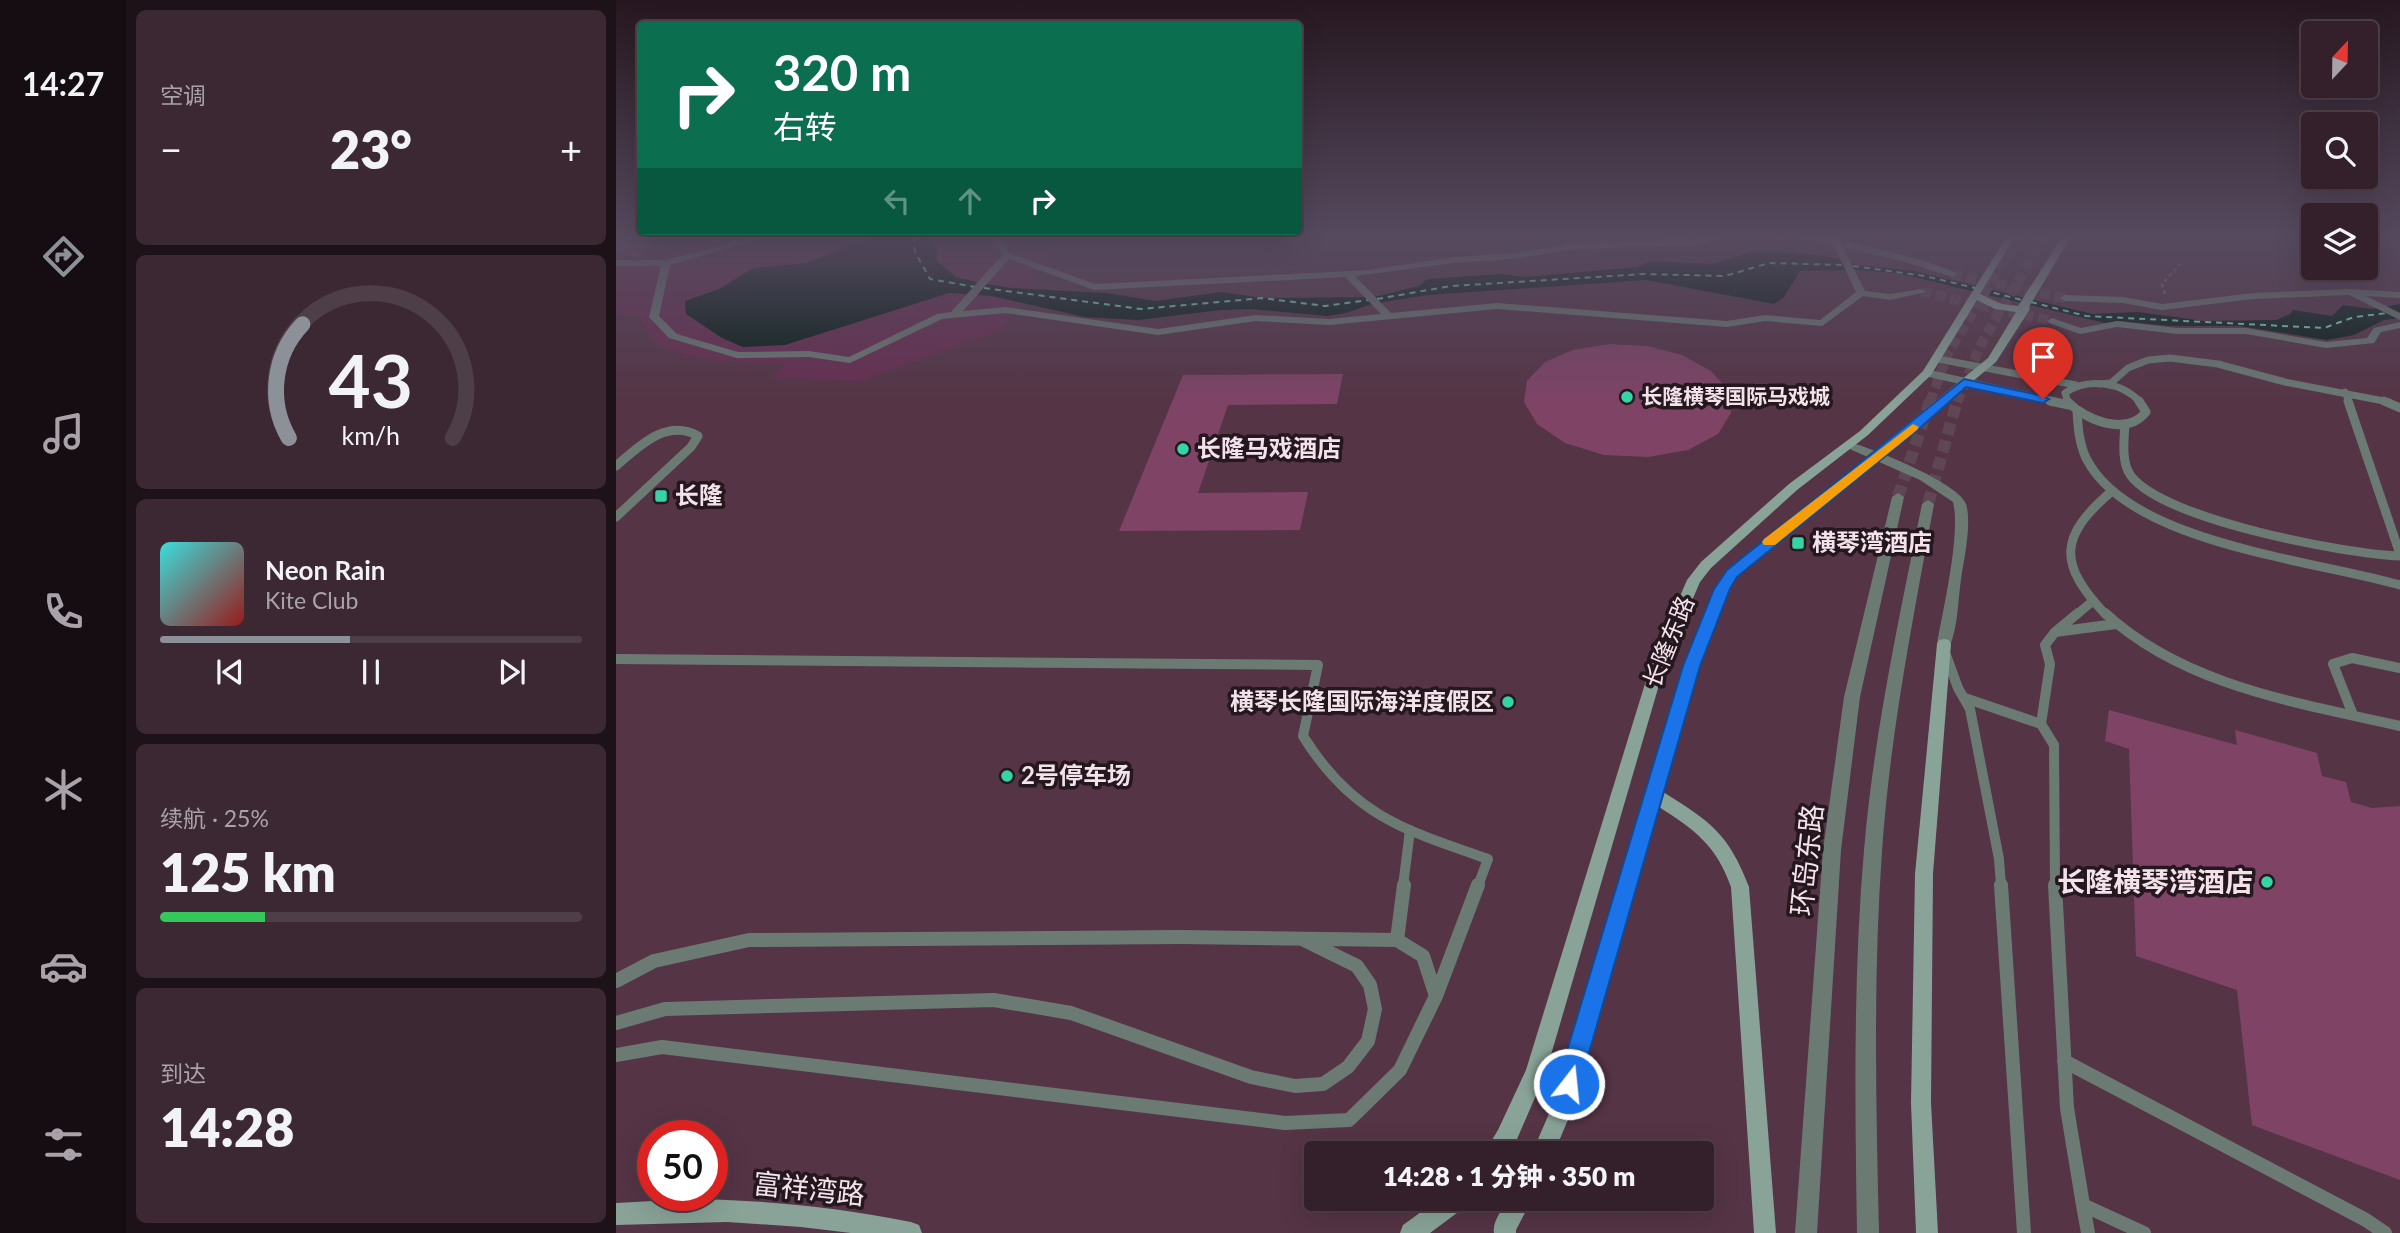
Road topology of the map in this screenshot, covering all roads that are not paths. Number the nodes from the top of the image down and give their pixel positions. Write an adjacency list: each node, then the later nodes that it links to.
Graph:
1 (1861, 293): 16 (street)
2 (659, 294): 15 (street)
3 (973, 294): 15 (street)
4 (1366, 294): 16 (street)
5 (1865, 294): 6 (street)
6 (1911, 294)
7 (2034, 294): 14 (main road, 长隆东路)
8 (2312, 294): 13 (street)
9 (2352, 294): 17 (street)
10 (2375, 294): 12 (street)
11 (1975, 295): 14 (main road); 20 (main road, 长隆东路)
12 (2400, 295)
13 (2065, 298)
14 (2025, 309): 21 (main road, 长隆东路)
15 (954, 315): 16 (street)
16 (1388, 316)
17 (2400, 317)
18 (2052, 321): 19 (street)
19 (2400, 325)
20 (1938, 359): 21 (lane); 22 (main road, 长隆东路)
21 (1984, 368): 23 (main road, 长隆东路); 25 (lane)
22 (1927, 373): 23 (lane); 30 (main road, 长隆东路)
23 (1964, 383): 27 (lane); 31 (main road, 长隆东路)
24 (2099, 384): 25 (lane); 26 (lane); 29 (lane)
25 (2076, 385): 27 (lane)
26 (2345, 392): 28 (lane); 37 (lane)
27 (2073, 408): 29 (lane); 33 (lane)
28 (2400, 408)
29 (2125, 424): 37 (lane)
30 (1849, 445): 31 (street); 58 (main road, 长隆东路)
31 (1876, 456): 42 (street); 49 (main road, 长隆东路)
32 (616, 466): 36 (lane)
33 (2112, 491): 38 (lane); 39 (lane)
34 (1898, 497): 68 (street, 环岛东路)
35 (1928, 504): 69 (street)
36 (616, 517)
37 (2400, 555)
38 (2399, 584)
39 (2093, 601): 40 (lane); 41 (lane)
40 (2116, 624): 41 (lane); 46 (lane)
41 (2055, 632): 47 (lane)
42 (1944, 644): 45 (lane); 70 (main road)
43 (616, 659): 50 (lane)
44 (2400, 668): 46 (lane)
45 (1965, 698): 47 (lane); 71 (lane)
46 (2353, 715): 48 (lane)
47 (2041, 724): 57 (lane)
48 (2400, 726)
49 (1653, 795): 59 (main road, 长隆东路); 67 (main road)
50 (1410, 830): 52 (lane); 54 (lane)
51 (1301, 939): 52 (lane); 53 (lane); 55 (lane)
52 (1397, 940): 54 (lane)
53 (616, 981)
54 (1436, 996): 56 (lane)
55 (616, 1023)
56 (616, 1055)
57 (2064, 1061): 60 (lane); 74 (lane)
58 (1504, 1141)
59 (1548, 1141)
60 (2083, 1205): 72 (lane); 73 (lane)
61 (1441, 1211): 66 (main road)
62 (1514, 1211): 64 (main road)
63 (616, 1214): 65 (main road, 富祥湾路)
64 (1502, 1231)
65 (911, 1233)
66 (1411, 1233)
67 (1765, 1233)
68 (1806, 1233)
69 (1868, 1233)
70 (1927, 1233)
71 (2024, 1233)
72 (2088, 1233)
73 (2144, 1233)
74 (2385, 1233)

